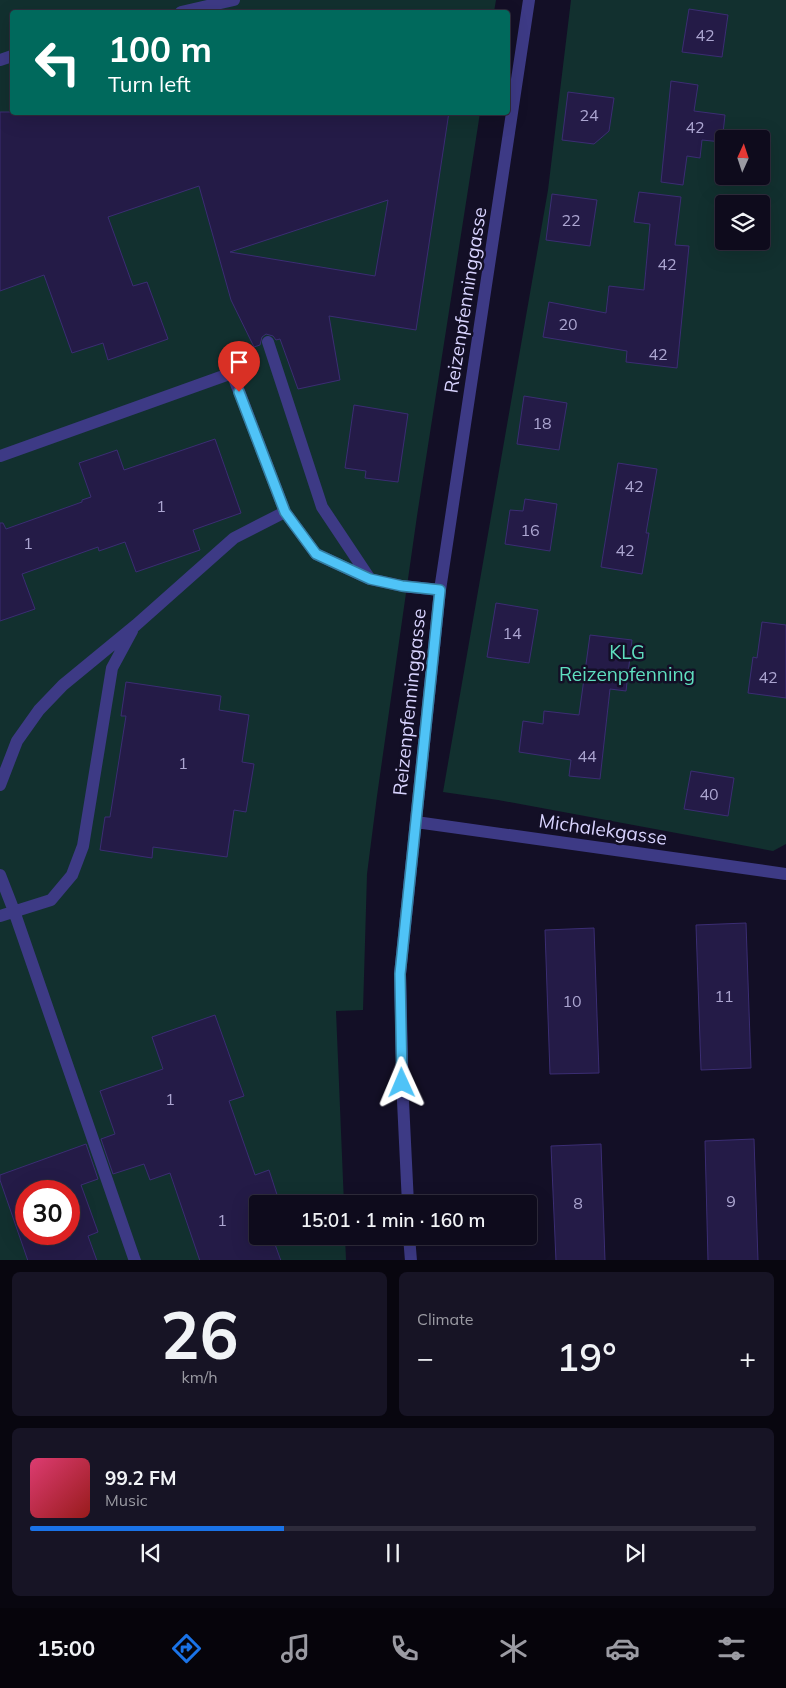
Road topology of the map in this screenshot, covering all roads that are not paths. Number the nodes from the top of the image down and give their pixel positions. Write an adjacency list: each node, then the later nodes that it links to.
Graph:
1 (234, 0): 3 (street)
2 (529, 0): 8 (street, Reizenpfenninggasse)
3 (190, 10)
4 (268, 342): 7 (street)
5 (0, 456): 6 (street)
6 (285, 512): 7 (street); 9 (street)
7 (370, 579): 8 (street)
8 (440, 590): 11 (street, Reizenpfenninggasse)
9 (136, 624): 10 (street); 14 (street)
10 (0, 785)
11 (416, 822): 12 (street, Michalekgasse); 16 (street, Reizenpfenninggasse)
12 (786, 874)
13 (0, 875): 14 (street)
14 (14, 911): 15 (street); 18 (street)
15 (0, 916)
16 (408, 1195)
17 (410, 1245): 19 (street)
18 (135, 1260)
19 (411, 1260)

